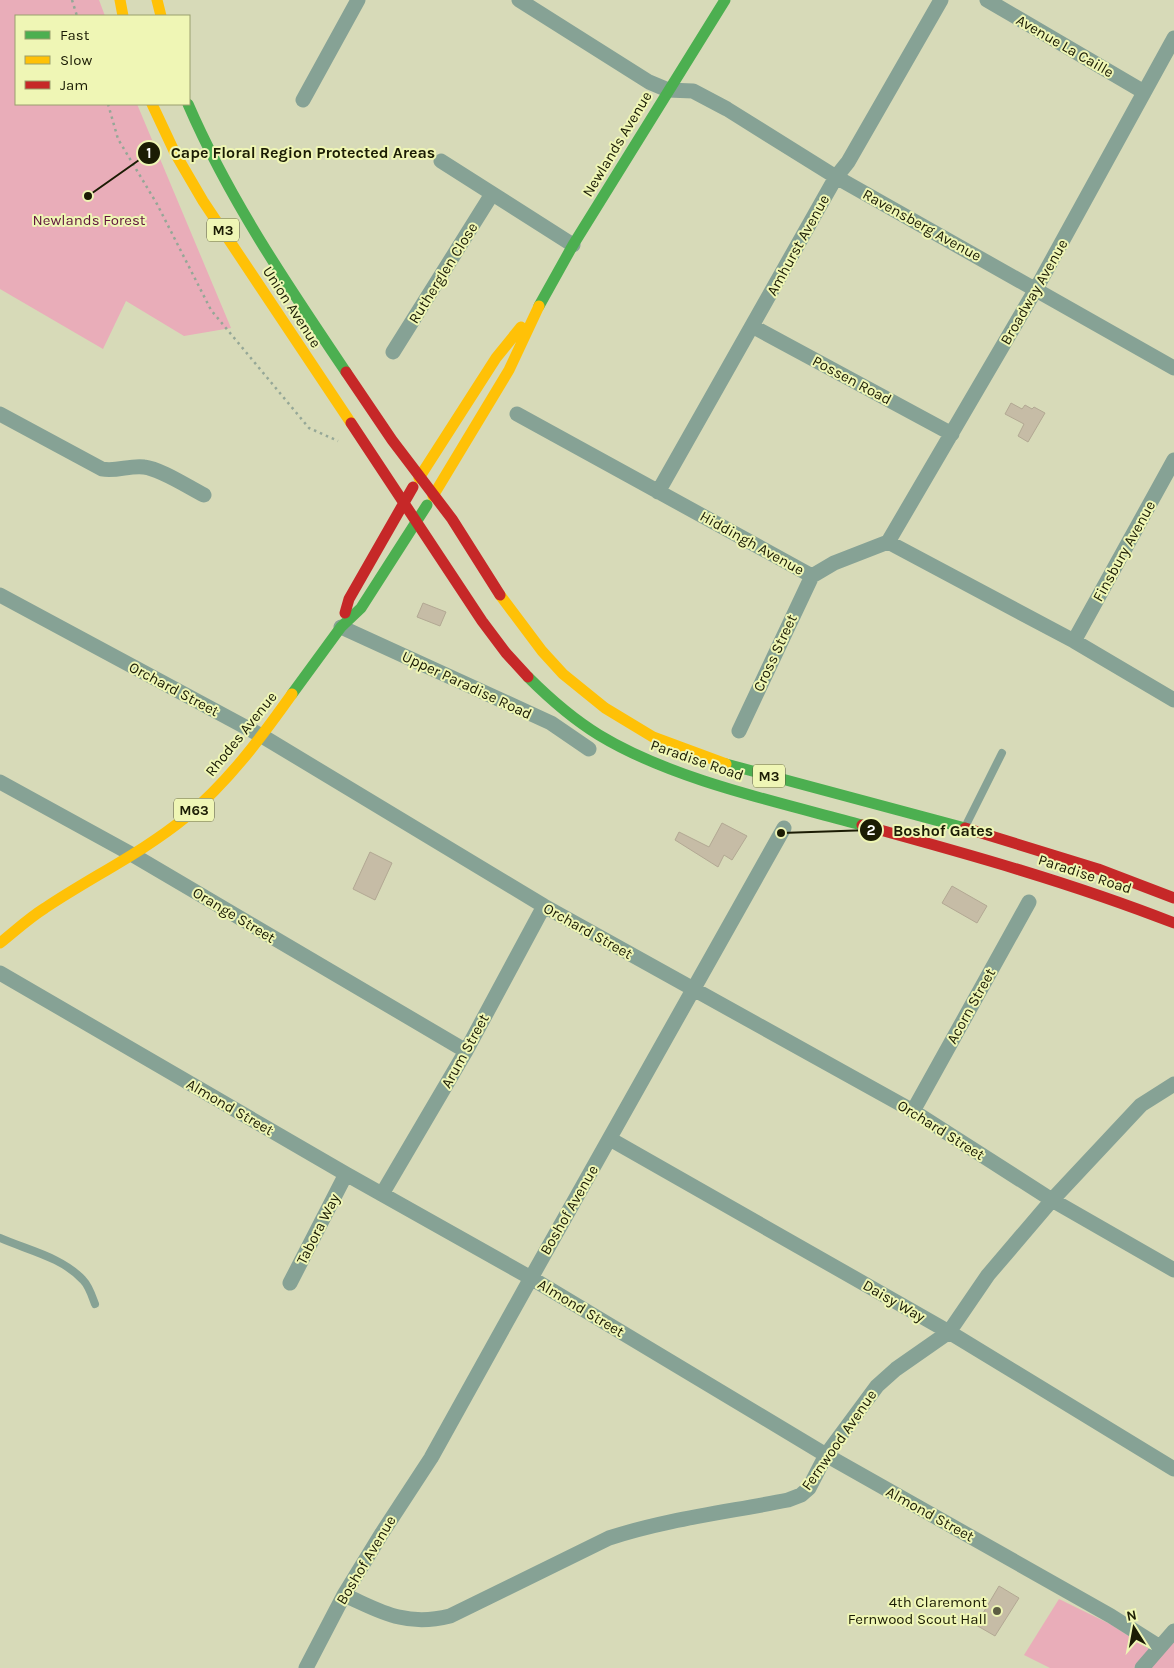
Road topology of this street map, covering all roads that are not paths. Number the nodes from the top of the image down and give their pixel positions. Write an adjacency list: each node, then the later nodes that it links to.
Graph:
1 (120, 0): 8 (main road)
2 (157, 0): 9 (main road)
3 (358, 0): 13 (street)
4 (519, 0): 11 (street)
5 (724, 0): 11 (main road, Newlands Avenue / M63)
6 (941, 0): 17 (street, Amhurst Avenue)
7 (987, 0): 12 (street, Avenue La Caille)
8 (123, 15)
9 (161, 15)
10 (1174, 38): 12 (street, Broadway Avenue)
11 (668, 90): 17 (street, Ravensberg Avenue); 19 (main road, Newlands Avenue / M63)
12 (1144, 92): 20 (street, Broadway Avenue)
13 (303, 100)
14 (152, 105): 33 (main road, Union Avenue / M3)
15 (188, 105): 29 (main road, Union Avenue / M3)
16 (441, 162): 18 (street)
17 (836, 177): 20 (street, Ravensberg Avenue); 22 (street, Amhurst Avenue)
18 (492, 194): 19 (street); 23 (street, Rutherglen Close)
19 (573, 245): 21 (main road, Newlands Avenue / M63)
20 (1036, 289): 24 (street, Ravensberg Avenue); 27 (street, Broadway Avenue)
21 (539, 305): 29 (main road, Newlands Avenue / M63); 32 (main road, Newlands Avenue / M63)
22 (752, 326): 27 (street, Possen Road); 30 (street, Amhurst Avenue)
23 (394, 352)
24 (1174, 368)
25 (0, 414): 31 (street)
26 (517, 414): 30 (street, Hiddingh Avenue)
27 (952, 434): 35 (street, Broadway Avenue)
28 (1174, 460): 39 (street, Finsbury Avenue)
29 (419, 478): 32 (main road, Union Avenue / M3); 33 (main road, Rhodes Avenue / M63)
30 (658, 492): 36 (street, Hiddingh Avenue)
31 (204, 495)
32 (433, 496): 34 (main road, Rhodes Avenue / M63); 47 (main road, Paradise Road / M3)
33 (404, 501): 34 (main road, Union Avenue / M3); 38 (main road, Rhodes Avenue / M63)
34 (417, 520): 38 (main road, Rhodes Avenue / M63); 52 (main road, Paradise Road / M3)
35 (888, 542): 36 (street, Hiddingh Avenue); 39 (street)
36 (812, 576): 41 (street, Cross Street)
37 (0, 595): 42 (street, Orchard Street)
38 (341, 627): 42 (main road, Rhodes Avenue / M63); 43 (street, Upper Paradise Road)
39 (1074, 641): 40 (street)
40 (1174, 700)
41 (739, 730)
42 (262, 736): 48 (main road, Rhodes Avenue / M63); 51 (street, Orchard Street)
43 (589, 749)
44 (1002, 753): 47 (lane)
45 (0, 782): 48 (street, Orange Street)
46 (784, 828): 55 (street, Boshof Avenue)
47 (965, 828): 49 (main road, Paradise Road / M3)
48 (133, 855): 53 (main road, Rhodes Avenue / M63); 56 (street, Orange Street)
49 (1174, 898)
50 (1029, 902): 58 (street, Acorn Street)
51 (544, 906): 55 (street, Orchard Street); 56 (street, Arum Street)
52 (1174, 923)
53 (0, 943)
54 (0, 973): 60 (street, Almond Street)
55 (692, 989): 58 (street, Orchard Street); 59 (street, Boshof Avenue)
56 (466, 1051): 61 (street, Arum Street)
57 (1174, 1084): 62 (street, Fernwood Avenue)
58 (913, 1111): 62 (street, Orchard Street)
59 (610, 1139): 65 (street, Boshof Avenue); 68 (street, Daisy Way)
60 (346, 1174): 61 (street, Almond Street); 66 (street, Tabora Way)
61 (382, 1194): 65 (street, Almond Street)
62 (1052, 1200): 64 (street, Orchard Street); 68 (street, Fernwood Avenue)
63 (0, 1238): 67 (lane)
64 (1174, 1270)
65 (531, 1278): 69 (street, Almond Street); 71 (street, Boshof Avenue)
66 (290, 1283)
67 (95, 1304)
68 (949, 1332): 69 (street, Fernwood Avenue); 70 (street, Daisy Way)
69 (826, 1455): 71 (street, Fernwood Avenue); 73 (street, Almond Street)
70 (1174, 1469)
71 (344, 1595): 74 (street, Boshof Avenue)
72 (1174, 1631): 73 (street)
73 (1160, 1647): 75 (street)
74 (306, 1668)
75 (1142, 1668)

